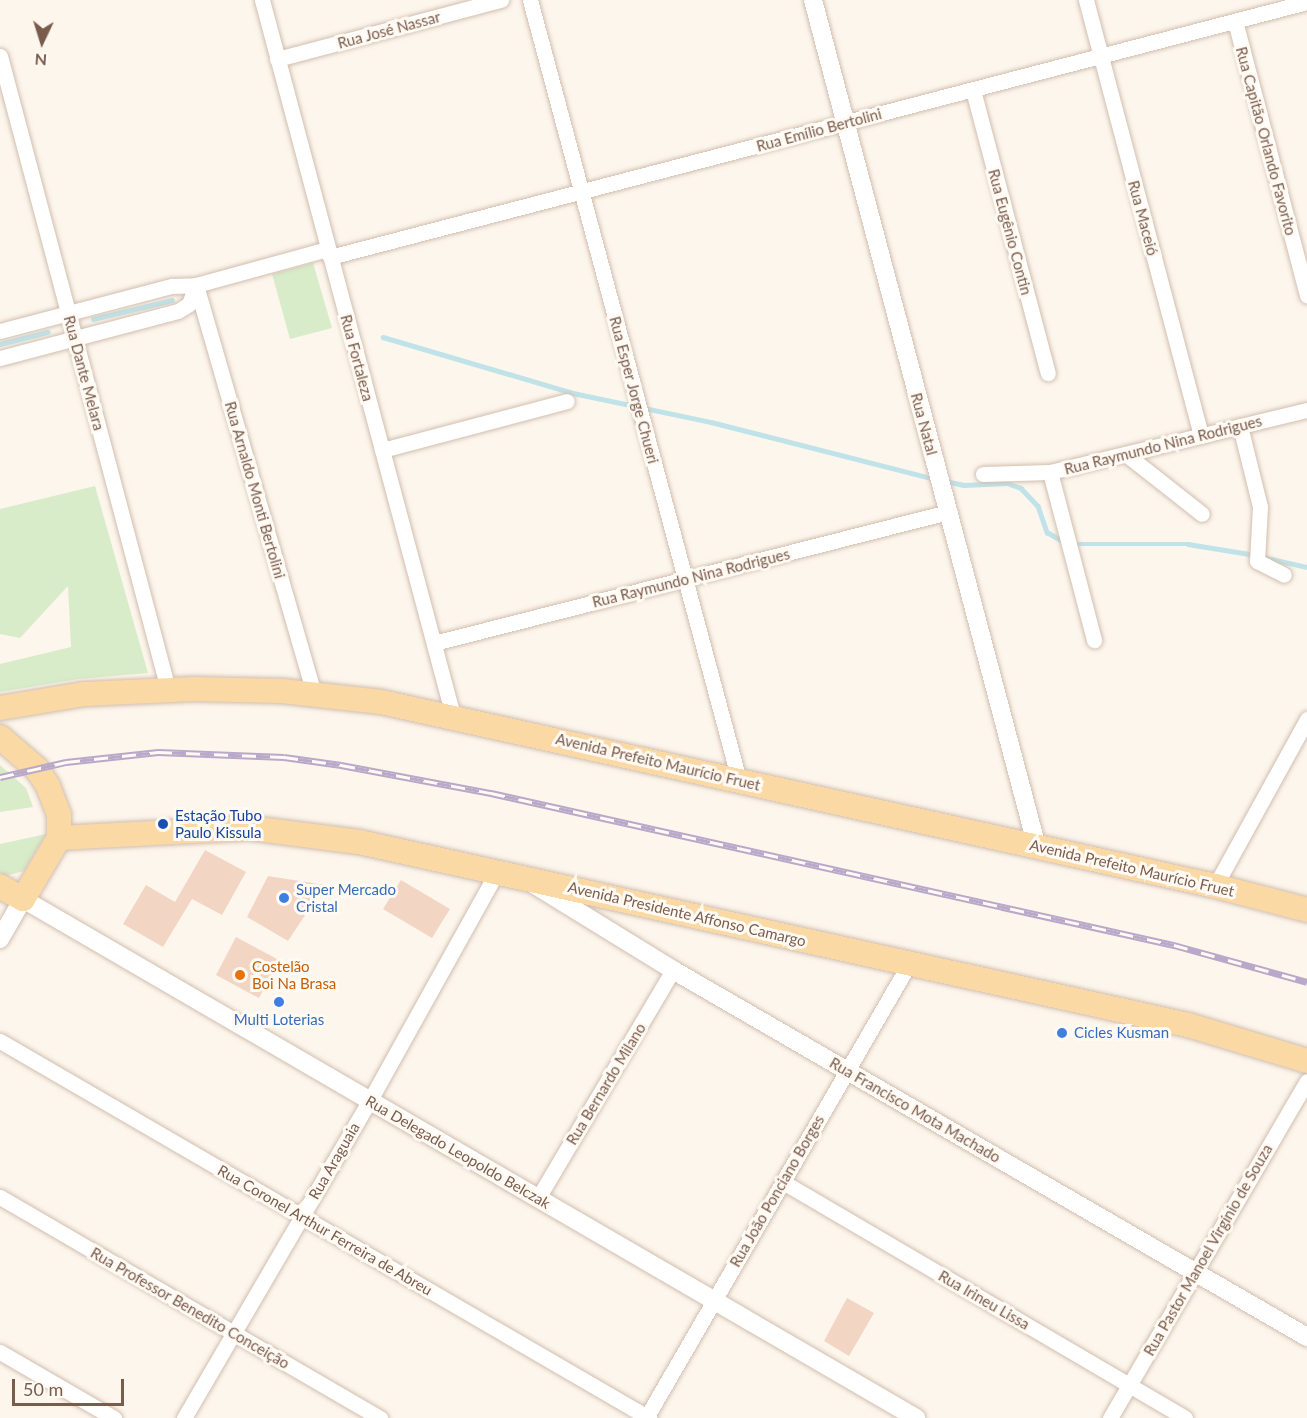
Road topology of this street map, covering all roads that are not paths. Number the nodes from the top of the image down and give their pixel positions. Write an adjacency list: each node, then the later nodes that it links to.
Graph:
1 (262, 0): 10 (street, Rua Fortaleza)
2 (501, 0): 10 (street, Rua José Nassar)
3 (530, 0): 13 (street, Rua Esper Jorge Chueri)
4 (813, 0): 12 (street, Rua Natal)
5 (1086, 0): 9 (street, Rua Maceió)
6 (1307, 2): 7 (street, Rua Emílio Bertolini)
7 (1235, 21): 9 (street, Rua Emílio Bertolini); 16 (street, Rua Capitão Orlando Favorito)
8 (0, 56): 17 (street, Rua Dante Melara)
9 (1100, 56): 11 (street, Rua Emílio Bertolini); 25 (street, Rua Maceió)
10 (278, 59): 14 (street, Rua Fortaleza)
11 (973, 90): 12 (street, Rua Emílio Bertolini); 21 (street, Rua Eugênio Contin)
12 (844, 123): 13 (street, Rua Emílio Bertolini); 30 (street, Rua Natal)
13 (581, 191): 14 (street, Rua Emílio Bertolini); 33 (street, Rua Esper Jorge Chueri)
14 (329, 253): 15 (street, Rua Emílio Bertolini); 26 (street, Rua Fortaleza)
15 (196, 285): 17 (street, Rua Emílio Bertolini); 19 (street); 37 (street, Rua Arnaldo Monti Bertolini)
16 (1307, 296)
17 (68, 313): 18 (street, Rua Emílio Bertolini); 19 (street, Rua Dante Melara)
18 (0, 331)
19 (75, 338): 20 (street); 36 (street, Rua Dante Melara)
20 (0, 358)
21 (1048, 374)
22 (567, 402): 26 (street)
23 (1307, 410): 24 (street, Rua Raymundo Nina Rodrigues)
24 (1240, 426): 25 (street, Rua Raymundo Nina Rodrigues); 32 (street)
25 (1201, 436): 27 (street, Rua Raymundo Nina Rodrigues)
26 (382, 450): 35 (street, Rua Fortaleza)
27 (1127, 455): 28 (street, Rua Raymundo Nina Rodrigues); 31 (street)
28 (1050, 472): 29 (street, Rua Raymundo Nina Rodrigues); 34 (street)
29 (983, 474)
30 (945, 504): 33 (street, Rua Raymundo Nina Rodrigues); 44 (street, Rua Natal)
31 (1202, 514)
32 (1284, 575)
33 (685, 579): 35 (street, Rua Raymundo Nina Rodrigues); 42 (street, Rua Esper Jorge Chueri)
34 (1094, 640)
35 (434, 643): 39 (street, Rua Fortaleza)
36 (168, 689): 37 (main road, Avenida Prefeito Maurício Fruet); 38 (main road, Avenida Prefeito Maurício Fruet)
37 (314, 694): 39 (main road, Avenida Prefeito Maurício Fruet)
38 (0, 708)
39 (453, 716): 42 (main road, Avenida Prefeito Maurício Fruet)
40 (1307, 719): 48 (street)
41 (0, 737): 43 (main road)
42 (739, 780): 44 (main road, Avenida Prefeito Maurício Fruet)
43 (59, 838): 45 (main road, Avenida Presidente Affonso Camargo); 49 (main road)
44 (1037, 847): 48 (main road, Avenida Prefeito Maurício Fruet)
45 (498, 870): 46 (main road, Avenida Presidente Affonso Camargo); 58 (street, Rua Araguaia)
46 (528, 878): 52 (main road, Avenida Presidente Affonso Camargo); 53 (street, Rua Francisco Mota Machado)
47 (0, 886): 49 (main road, Rua Delegado Leopoldo Belczak)
48 (1215, 886): 50 (main road, Avenida Prefeito Maurício Fruet)
49 (23, 899): 51 (street); 58 (street, Rua Delegado Leopoldo Belczak)
50 (1307, 910)
51 (0, 939)
52 (909, 964): 55 (main road, Avenida Presidente Affonso Camargo); 56 (street, Rua João Ponciano Borges)
53 (673, 970): 56 (street, Rua Francisco Mota Machado); 61 (street, Rua Bernardo Milano)
54 (0, 1041): 62 (street, Rua Coronel Arthur Ferreira de Abreu)
55 (1307, 1061)
56 (847, 1071): 59 (street, Rua João Ponciano Borges); 63 (street, Rua Francisco Mota Machado)
57 (1307, 1081): 63 (street, Rua Pastor Manoel Virgínio de Souza)
58 (370, 1100): 61 (street, Rua Delegado Leopoldo Belczak); 62 (street, Rua Araguaia)
59 (783, 1182): 64 (street, Rua João Ponciano Borges); 68 (street, Rua Irineu Lissa)
60 (0, 1197): 65 (street, Rua Professor Benedito Conceição)
61 (538, 1198): 64 (street, Rua Delegado Leopoldo Belczak)
62 (302, 1216): 65 (street, Rua Araguaia); 72 (street, Rua Coronel Arthur Ferreira de Abreu)
63 (1195, 1272): 66 (street, Rua Francisco Mota Machado); 68 (street, Rua Pastor Manoel Virgínio de Souza)
64 (714, 1300): 72 (street, Rua João Ponciano Borges); 73 (street, Rua Delegado Leopoldo Belczak)
65 (234, 1333): 70 (street, Rua Araguaia); 71 (street, Rua Professor Benedito Conceição)
66 (1307, 1337)
67 (0, 1352): 69 (street)
68 (1129, 1385): 74 (street, Rua Pastor Manoel Virgínio de Souza); 75 (street, Rua Irineu Lissa)
69 (114, 1418)
70 (184, 1418)
71 (380, 1418)
72 (647, 1418)
73 (916, 1418)
74 (1110, 1418)
75 (1185, 1418)

